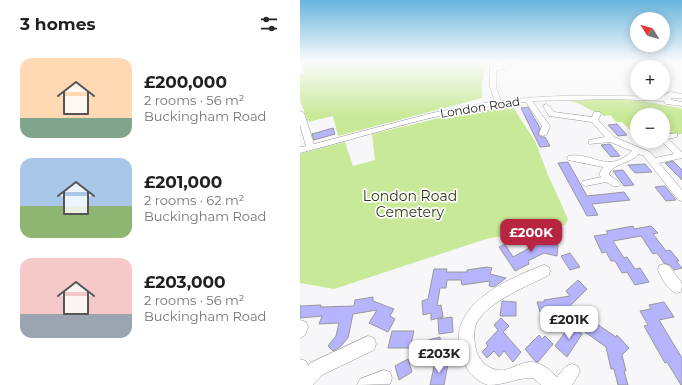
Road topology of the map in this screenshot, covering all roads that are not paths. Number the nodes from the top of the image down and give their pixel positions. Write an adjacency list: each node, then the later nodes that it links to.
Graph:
1 (493, 80): 5 (street)
2 (630, 98): 3 (street, London Road)
3 (528, 100): 5 (street, London Road); 9 (street)
4 (668, 100): 6 (main road, London Road)
5 (499, 103): 13 (street, London Road)
6 (680, 105)
7 (546, 106): 11 (street)
8 (300, 113): 13 (street)
9 (543, 134)
10 (674, 135): 16 (street)
11 (611, 139): 12 (street); 15 (street)
12 (592, 142)
13 (311, 147): 14 (street, London Road)
14 (300, 150)
15 (638, 150): 18 (street); 19 (street)
16 (681, 156): 18 (street)
17 (571, 158): 19 (street)
18 (653, 161): 21 (street)
19 (608, 166): 20 (street)
20 (586, 183)
21 (682, 197)
22 (664, 270): 24 (street)
23 (544, 271): 32 (street)
24 (680, 290)
25 (368, 344): 30 (street)
26 (300, 367): 28 (street)
27 (572, 372): 33 (street)
28 (300, 378)
29 (384, 378): 31 (street)
30 (302, 385)
31 (366, 385)
32 (553, 385)
33 (561, 385)

